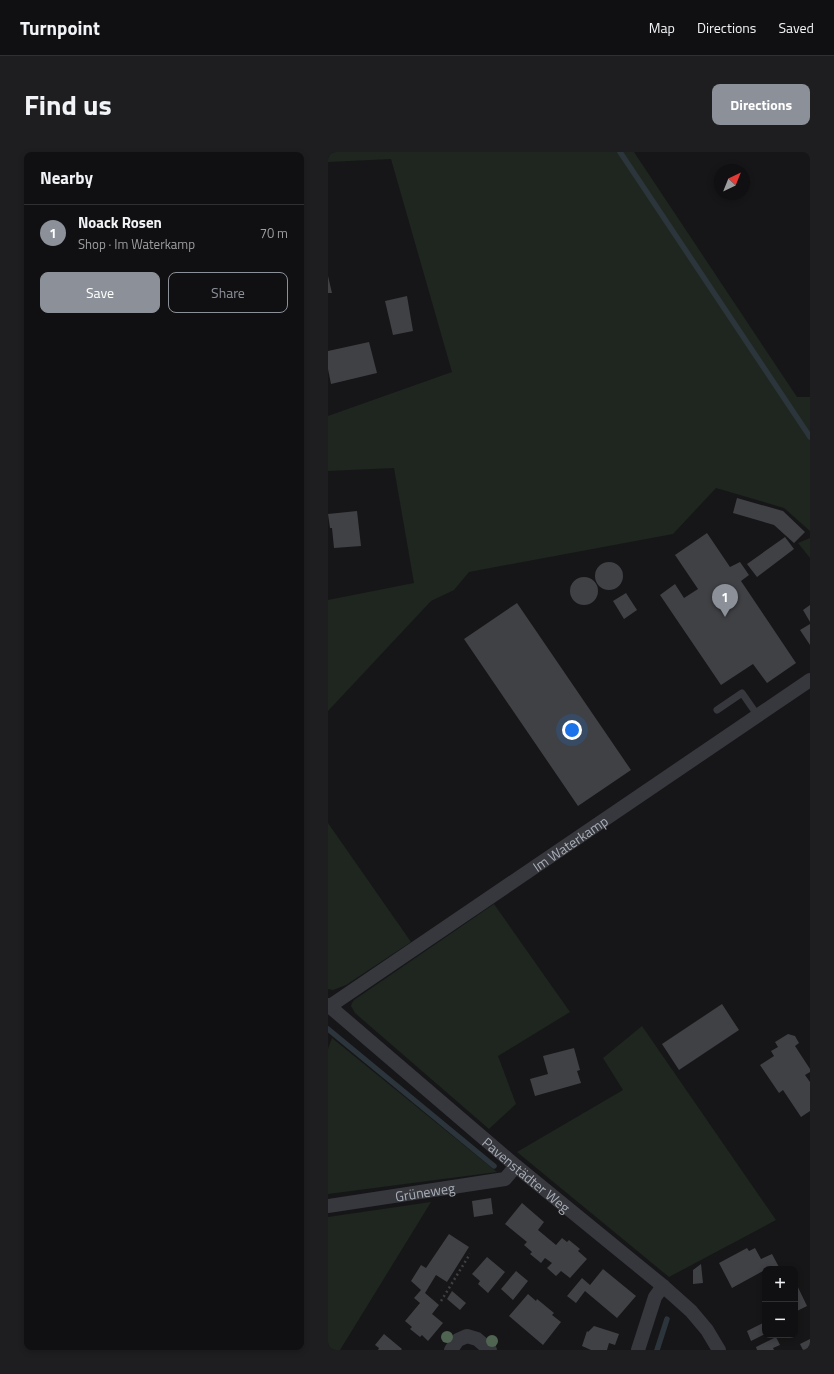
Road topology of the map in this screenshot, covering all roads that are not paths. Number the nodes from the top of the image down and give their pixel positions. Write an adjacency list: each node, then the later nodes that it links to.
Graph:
1 (810, 680): 3 (street, Im Waterkamp)
2 (717, 710): 3 (lane)
3 (758, 716): 4 (street, Im Waterkamp)
4 (329, 1006): 5 (street, Pavenstädter Weg)
5 (516, 1166): 6 (street, Grüneweg); 7 (street, Pavenstädter Weg)
6 (328, 1206)
7 (663, 1286): 10 (street); 11 (street, Pavenstädter Weg)
8 (451, 1350): 9 (street)
9 (490, 1350)
10 (638, 1350)
11 (718, 1350)

